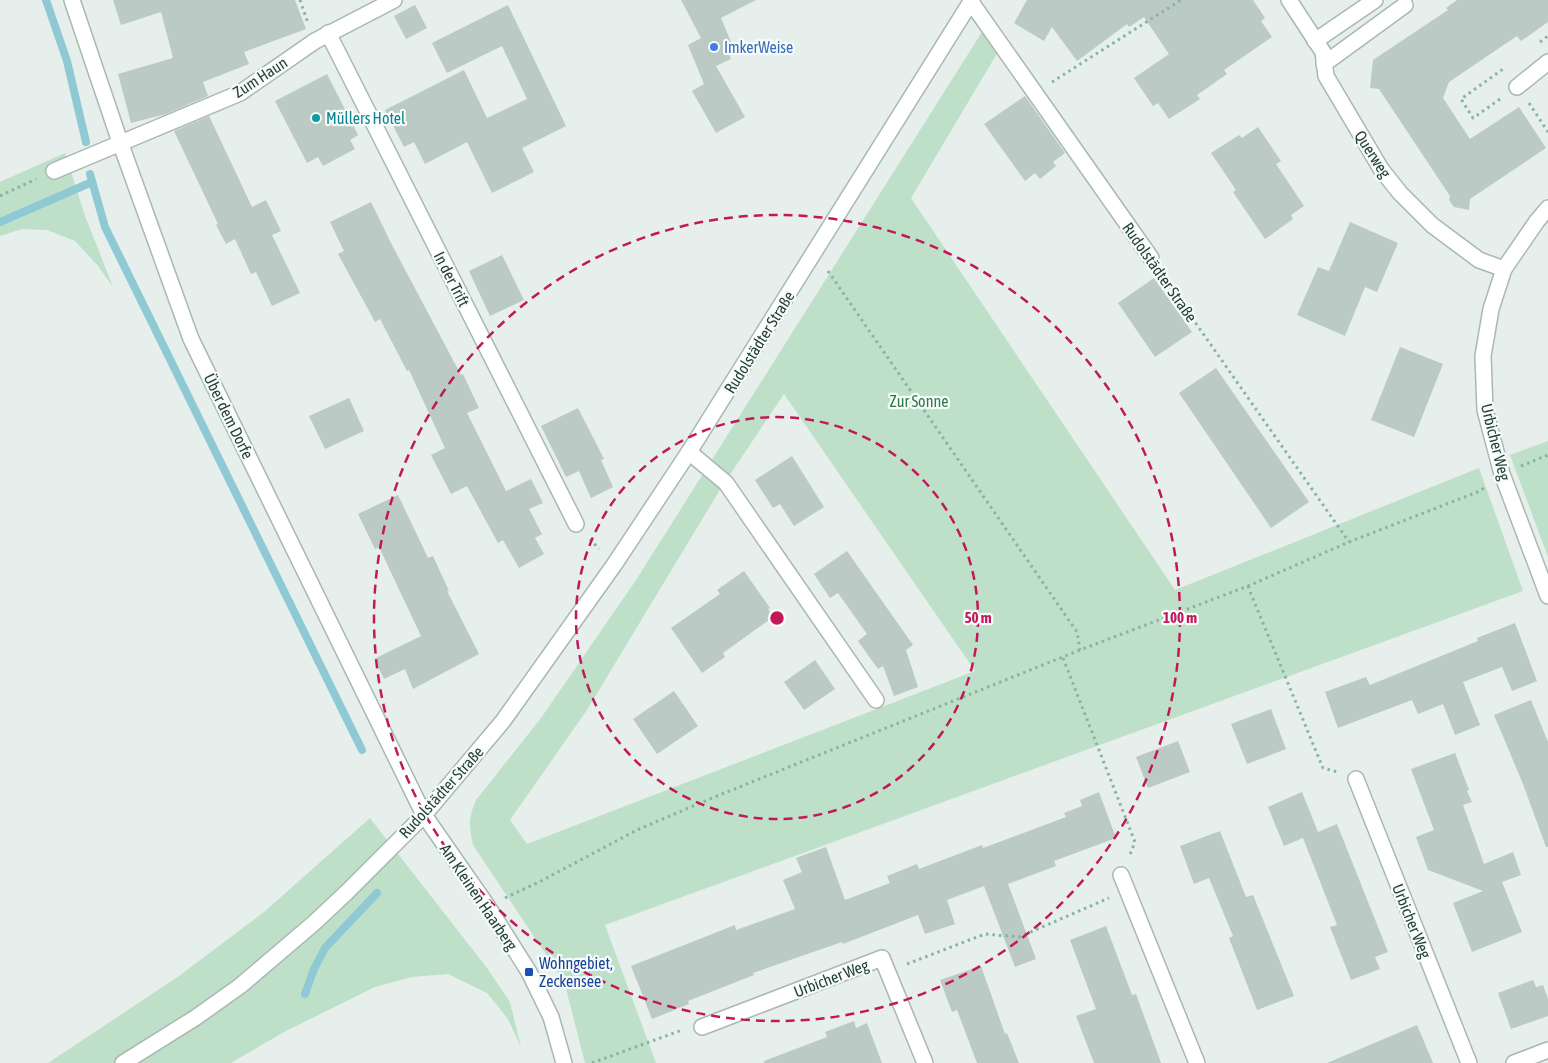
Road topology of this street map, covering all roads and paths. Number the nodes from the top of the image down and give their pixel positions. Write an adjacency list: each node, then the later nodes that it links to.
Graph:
1 (72, 0): 16 (street, Über dem Dorfe)
2 (300, 0): 9 (path)
3 (394, 0): 10 (street, Zum Haun)
4 (1181, 0): 15 (path)
5 (1289, 0): 11 (street, Querweg)
6 (1375, 0): 11 (street)
7 (972, 1): 15 (street, Rudolstädter Straße); 20 (street, Rudolstädter Straße)
8 (1405, 5): 13 (street)
9 (309, 25)
10 (328, 33): 16 (street, Zum Haun); 26 (street, In der Trift)
11 (1315, 41): 13 (street, Querweg)
12 (1548, 62): 14 (street)
13 (1324, 64): 22 (street, Querweg)
14 (1518, 87)
15 (1035, 93): 21 (street, Rudolstädter Straße)
16 (120, 142): 17 (street, Zum Haun); 35 (street, Über dem Dorfe)
17 (54, 170): 18 (path)
18 (0, 196)
19 (1548, 208): 22 (street, Urbicher Weg)
20 (815, 252): 23 (street, Rudolstädter Straße); 31 (path)
21 (1150, 258): 27 (path, Rudolstädter Straße)
22 (1504, 269): 25 (street, Urbicher Weg)
23 (689, 452): 28 (street, Rudolstädter Straße); 33 (street)
24 (1548, 455): 25 (path)
25 (1502, 474): 27 (path); 30 (street, Urbicher Weg)
26 (576, 524): 28 (path)
27 (1349, 542): 29 (path)
28 (614, 565): 35 (street, Rudolstädter Straße)
29 (1248, 586): 31 (path); 34 (path)
30 (1548, 596)
31 (1080, 650): 32 (path)
32 (1063, 658): 36 (path); 38 (path)
33 (876, 700)
34 (1356, 779): 47 (street, Urbicher Weg)
35 (424, 815): 38 (street, Am Kleinen Haarberg); 42 (street, Rudolstädter Straße)
36 (1121, 874): 37 (street)
37 (1128, 890): 39 (path); 46 (street)
38 (488, 907): 43 (street, Am Kleinen Haarberg)
39 (885, 965): 40 (street, Urbicher Weg); 45 (street, Urbicher Weg)
40 (702, 1027): 44 (path)
41 (1548, 1050): 48 (street)
42 (122, 1063)
43 (564, 1063)
44 (592, 1063)
45 (925, 1063)
46 (1197, 1063)
47 (1469, 1063)
48 (1514, 1063)

